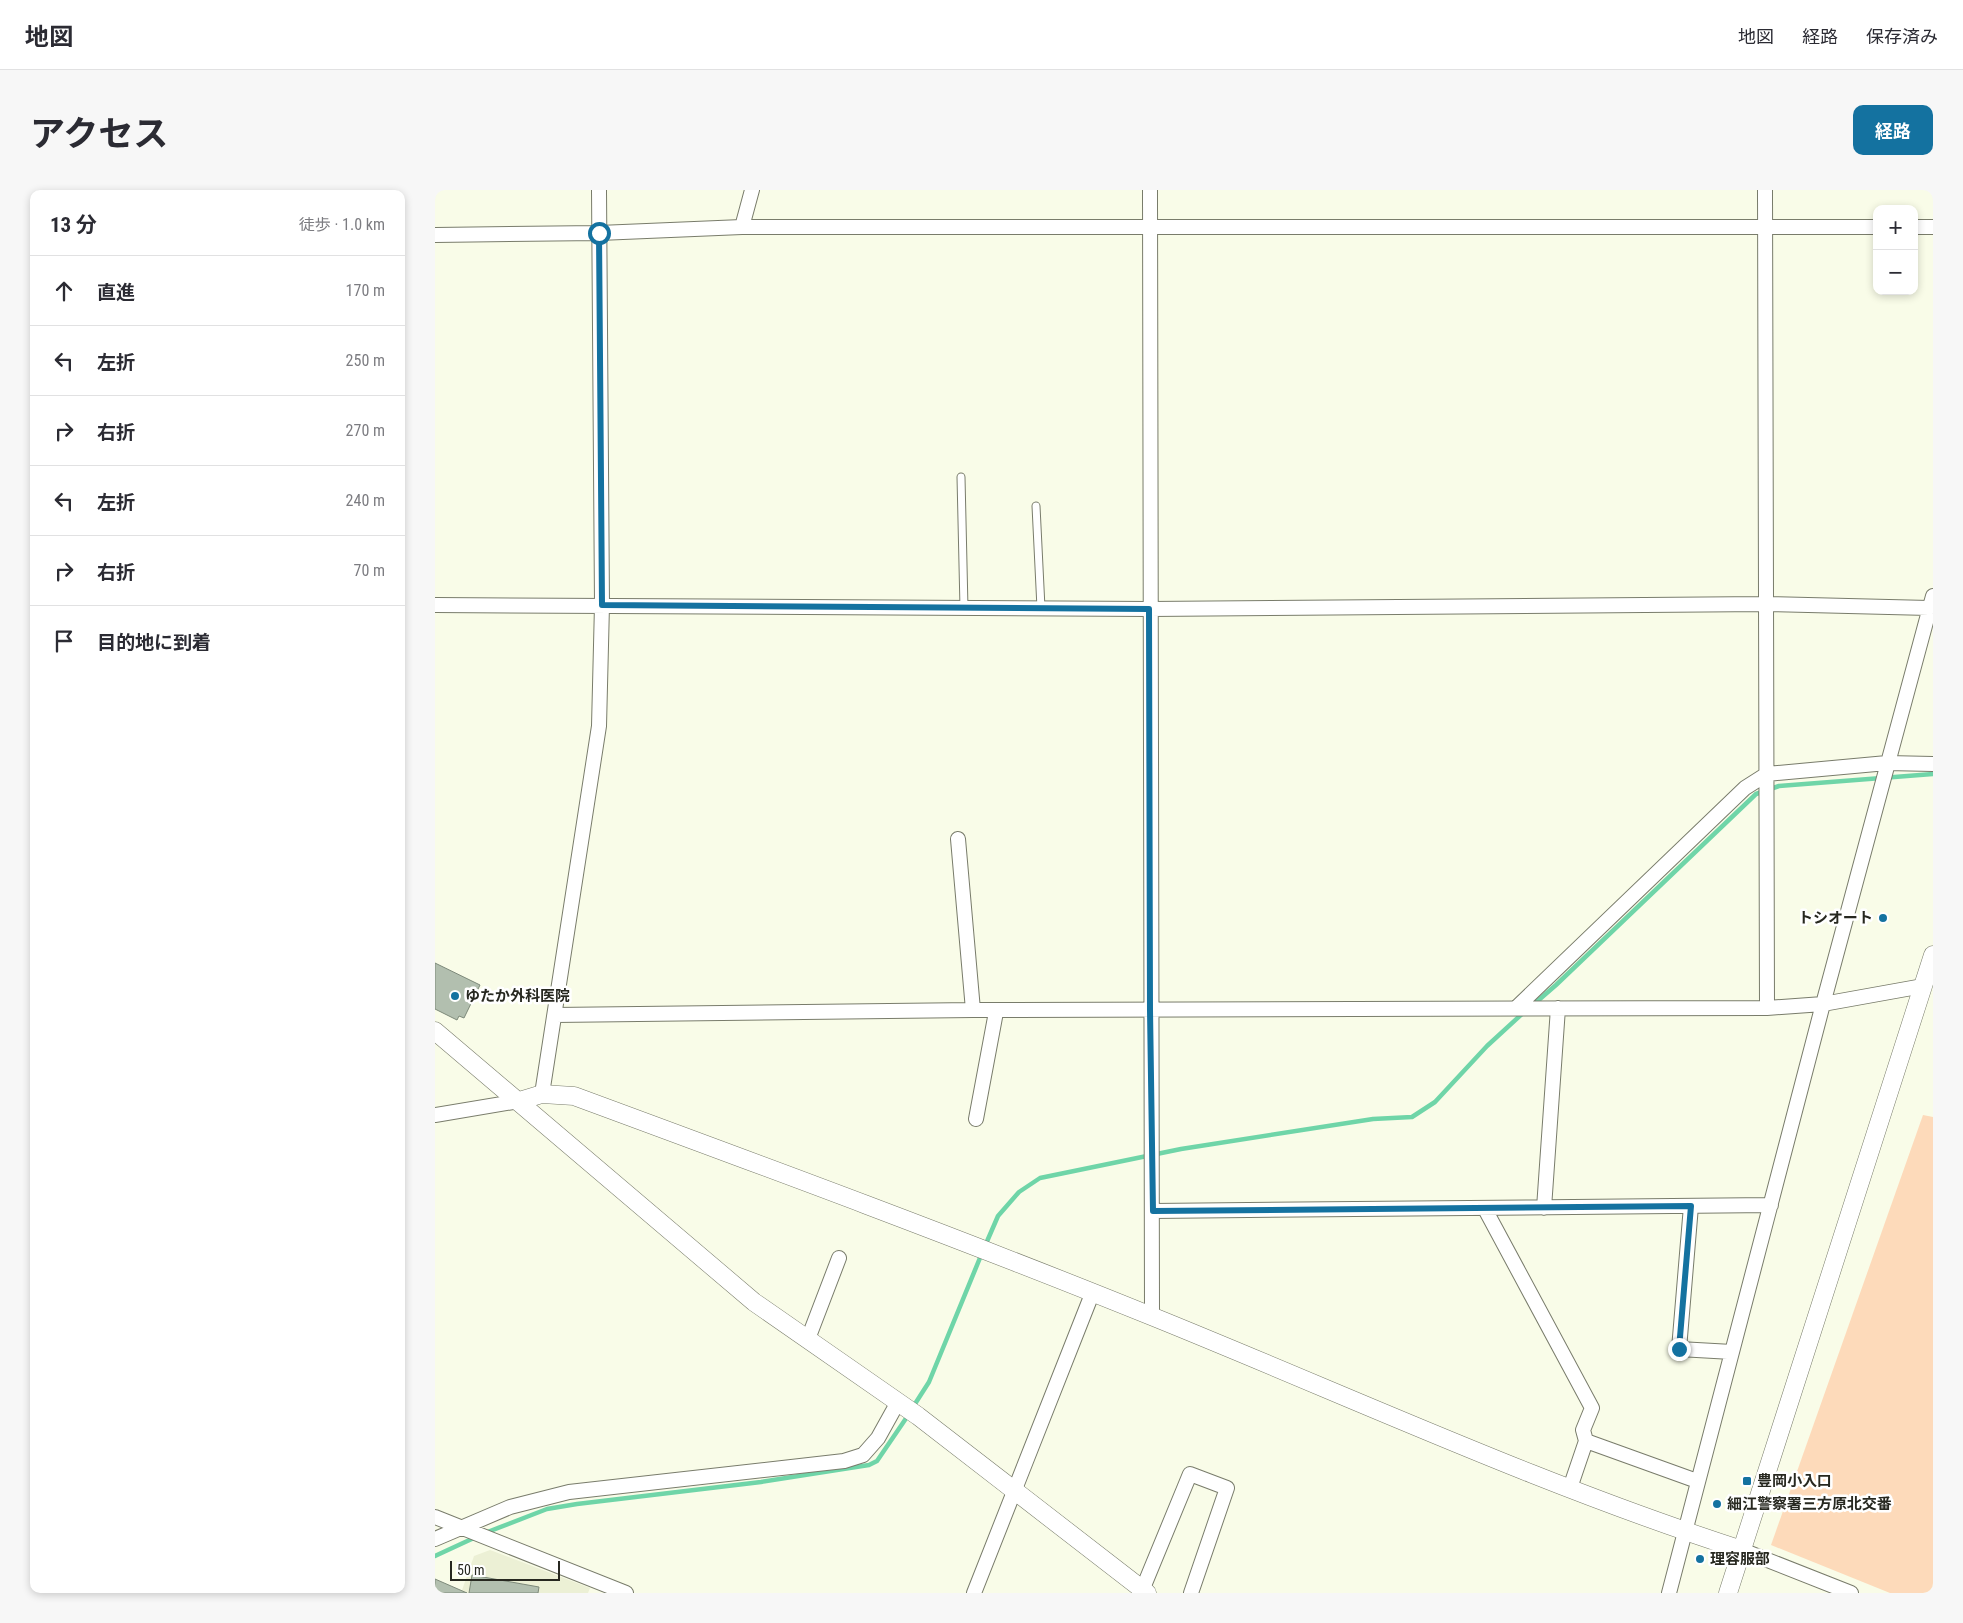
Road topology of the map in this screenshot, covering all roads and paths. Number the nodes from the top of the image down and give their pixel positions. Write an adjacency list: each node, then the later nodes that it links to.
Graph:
1 (599, 190): 11 (street)
2 (752, 190): 6 (street)
3 (1150, 190): 10 (street)
4 (1765, 190): 5 (street)
5 (1765, 226): 7 (street); 10 (street); 16 (street)
6 (742, 227): 10 (street); 11 (street)
7 (1873, 227)
8 (1918, 227): 9 (street)
9 (1933, 227)
10 (1151, 228): 21 (street)
11 (599, 233): 12 (street); 17 (street)
12 (435, 235)
13 (961, 477): 19 (lane)
14 (1036, 506): 20 (lane)
15 (1931, 602): 16 (street); 23 (street)
16 (1765, 604): 21 (street); 24 (street)
17 (602, 605): 18 (street); 19 (street); 35 (street)
18 (437, 608)
19 (965, 608): 20 (street)
20 (1041, 608): 21 (street)
21 (1149, 609): 33 (street)
22 (1933, 764): 23 (street)
23 (1887, 766): 24 (street); 28 (street)
24 (1767, 777): 29 (street); 31 (street)
25 (959, 839): 32 (street)
26 (1933, 955): 27 (street)
27 (1928, 989): 28 (street); 60 (street)
28 (1823, 1004): 31 (street); 41 (street)
29 (1519, 1008): 30 (street); 33 (street)
30 (1558, 1008): 31 (street); 43 (street)
31 (1767, 1008)
32 (973, 1010): 34 (street); 35 (street)
33 (1150, 1010): 34 (street); 45 (street)
34 (997, 1012): 40 (street)
35 (555, 1015): 37 (street)
36 (435, 1031): 38 (street)
37 (542, 1094): 38 (street); 47 (street)
38 (519, 1101): 39 (street); 49 (street)
39 (435, 1115)
40 (976, 1119)
41 (1771, 1205): 42 (street); 50 (street)
42 (1691, 1206): 43 (street); 50 (street)
43 (1544, 1208): 44 (street)
44 (1485, 1209): 45 (street); 52 (street)
45 (1153, 1211): 48 (street)
46 (839, 1258): 49 (street)
47 (1093, 1294): 48 (street); 55 (street)
48 (1152, 1316): 54 (street)
49 (808, 1339): 51 (street)
50 (1732, 1352): 53 (street)
51 (901, 1404): 55 (street); 57 (street)
52 (1586, 1441): 53 (street); 54 (street)
53 (1697, 1481): 58 (street)
54 (1570, 1488): 58 (street)
55 (1014, 1490): 61 (street); 63 (street)
56 (435, 1517): 57 (street)
57 (464, 1529): 59 (street); 62 (street)
58 (1683, 1531): 60 (street); 65 (street)
59 (435, 1539)
60 (1742, 1550): 66 (street); 67 (street)
61 (1143, 1592): 64 (street)
62 (626, 1593)
63 (974, 1593)
64 (1191, 1593)
65 (1669, 1593)
66 (1728, 1593)
67 (1851, 1593)

